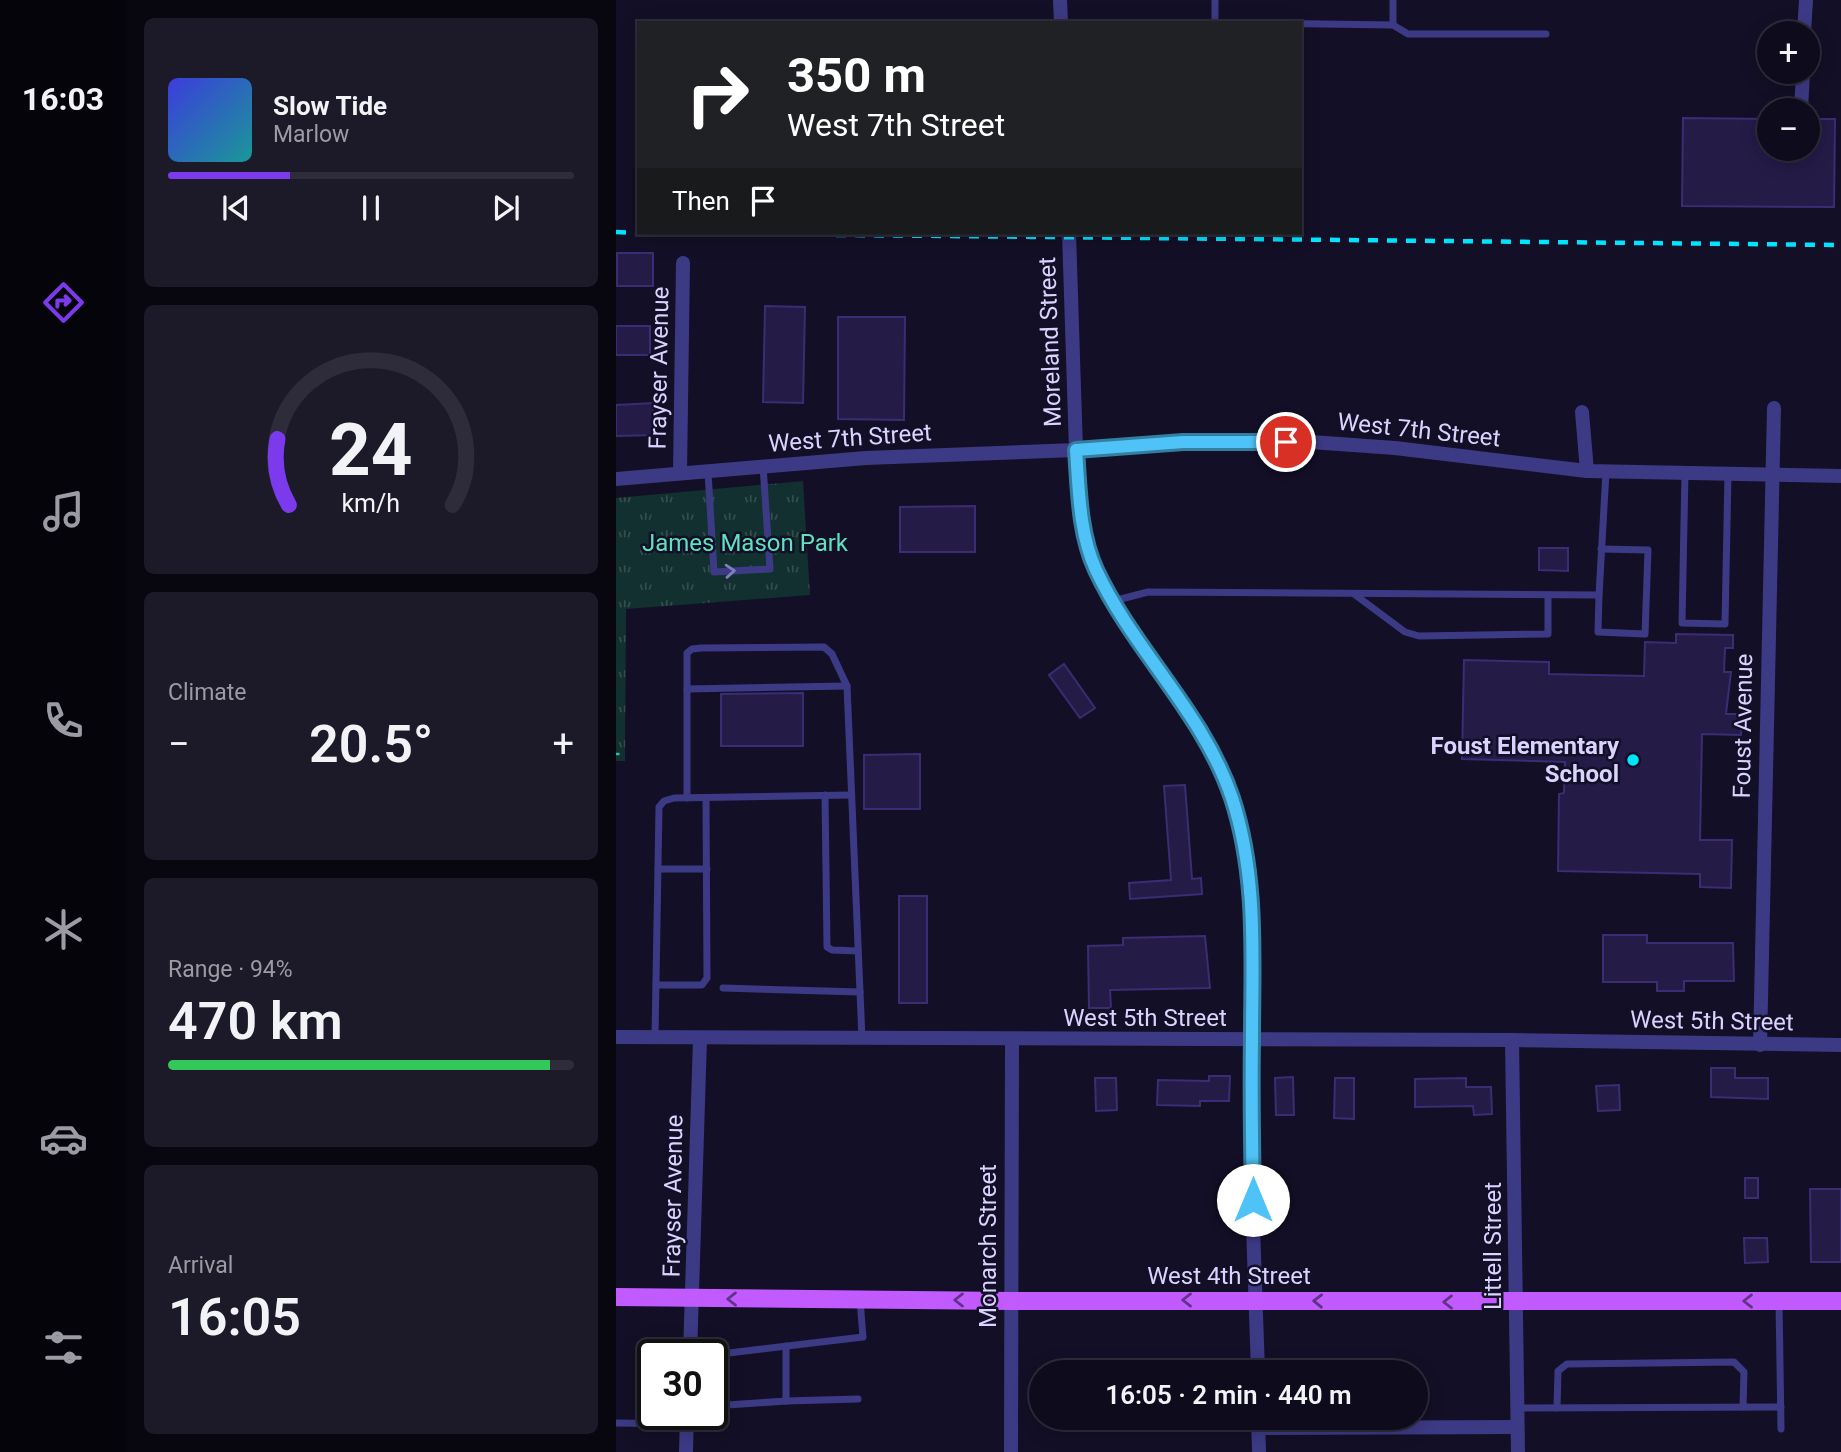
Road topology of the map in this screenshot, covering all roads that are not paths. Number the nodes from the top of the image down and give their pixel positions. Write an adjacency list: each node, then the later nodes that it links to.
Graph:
1 (1060, 0): 5 (street)
2 (1215, 0): 6 (lane)
3 (1393, 0): 9 (lane)
4 (1806, 0): 7 (street)
5 (1061, 21)
6 (1215, 21)
7 (1805, 21)
8 (1302, 23): 9 (lane)
9 (1393, 24): 10 (lane)
10 (1546, 34)
11 (1069, 235): 15 (street, Moreland Street)
12 (683, 263): 20 (street, Frayser Avenue)
13 (1773, 408): 23 (street, Foust Avenue)
14 (1582, 412): 18 (street)
15 (1076, 450): 16 (street, West 7th Street); 18 (street, West 7th Street); 30 (street, Moreland Street)
16 (763, 466): 17 (street, West 7th Street); 17 (lane, one-way to 16)
17 (708, 471): 20 (street, West 7th Street)
18 (1587, 471): 19 (street, West 7th Street)
19 (1606, 471): 21 (street, West 7th Street); 26 (lane)
20 (680, 473): 25 (street, West 7th Street)
21 (1685, 473): 22 (street, West 7th Street); 22 (lane)
22 (1728, 474): 23 (street, West 7th Street)
23 (1771, 475): 24 (street, West 7th Street); 50 (street, Foust Avenue)
24 (1841, 477)
25 (616, 479)
26 (1601, 549): 29 (lane); 29 (lane)
27 (1354, 594): 28 (lane); 28 (lane); 30 (lane)
28 (1548, 595): 29 (lane)
29 (1599, 595)
30 (1113, 601): 49 (street, Moreland Street)
31 (847, 686): 32 (lane); 32 (lane); 34 (lane)
32 (687, 689): 35 (lane)
33 (825, 795): 34 (lane); 36 (lane); 39 (lane)
34 (851, 795): 39 (lane)
35 (687, 798): 36 (lane); 37 (lane)
36 (706, 798): 38 (lane)
37 (658, 869): 38 (lane); 40 (lane)
38 (707, 869): 40 (lane)
39 (858, 951): 42 (lane)
40 (656, 985): 44 (lane)
41 (723, 988): 42 (lane)
42 (860, 992): 46 (lane)
43 (616, 1037): 44 (street, West 5th Street)
44 (654, 1038): 45 (street, West 5th Street)
45 (700, 1039): 46 (street, West 5th Street); 53 (street, Frayser Avenue)
46 (862, 1040): 47 (street, West 5th Street)
47 (1012, 1040): 49 (street, West 5th Street); 56 (street, Monarch Street)
48 (1512, 1040): 49 (street, West 5th Street); 50 (street, West 5th Street); 59 (street, Littell Street)
49 (1252, 1041): 55 (street, Moreland Street)
50 (1760, 1045): 51 (street, West 5th Street)
51 (1841, 1045)
52 (616, 1297): 53 (main road, West 4th Street)
53 (694, 1298): 54 (main road, West 4th Street, one-way to 53); 60 (street, Frayser Avenue)
54 (860, 1300): 56 (main road, West 4th Street, one-way to 54); 61 (lane)
55 (1255, 1300): 56 (main road, West 4th Street, one-way to 56); 59 (main road, West 4th Street, one-way to 55); 63 (street, Moreland Street)
56 (1011, 1301): 79 (street, Monarch Street)
57 (1779, 1301): 58 (main road, West 4th Street); 59 (main road, West 4th Street, one-way to 59); 68 (lane)
58 (1841, 1301)
59 (1516, 1302): 69 (street, Littell Street)
60 (692, 1339)
61 (786, 1346): 62 (lane); 65 (lane)
62 (728, 1352)
63 (1258, 1360)
64 (858, 1399): 65 (lane)
65 (786, 1401): 66 (lane)
66 (728, 1405)
67 (1743, 1407): 68 (lane); 70 (lane); 70 (lane)
68 (1781, 1407): 75 (lane)
69 (1517, 1408): 70 (lane); 74 (street, Littell Street)
70 (1557, 1408)
71 (637, 1422): 72 (lane)
72 (616, 1423)
73 (1428, 1426): 74 (street)
74 (1517, 1427): 81 (street, Littell Street)
75 (1781, 1429)
76 (687, 1430): 78 (street)
77 (1258, 1430): 80 (street)
78 (686, 1452)
79 (1011, 1452)
80 (1259, 1452)
81 (1518, 1452)

